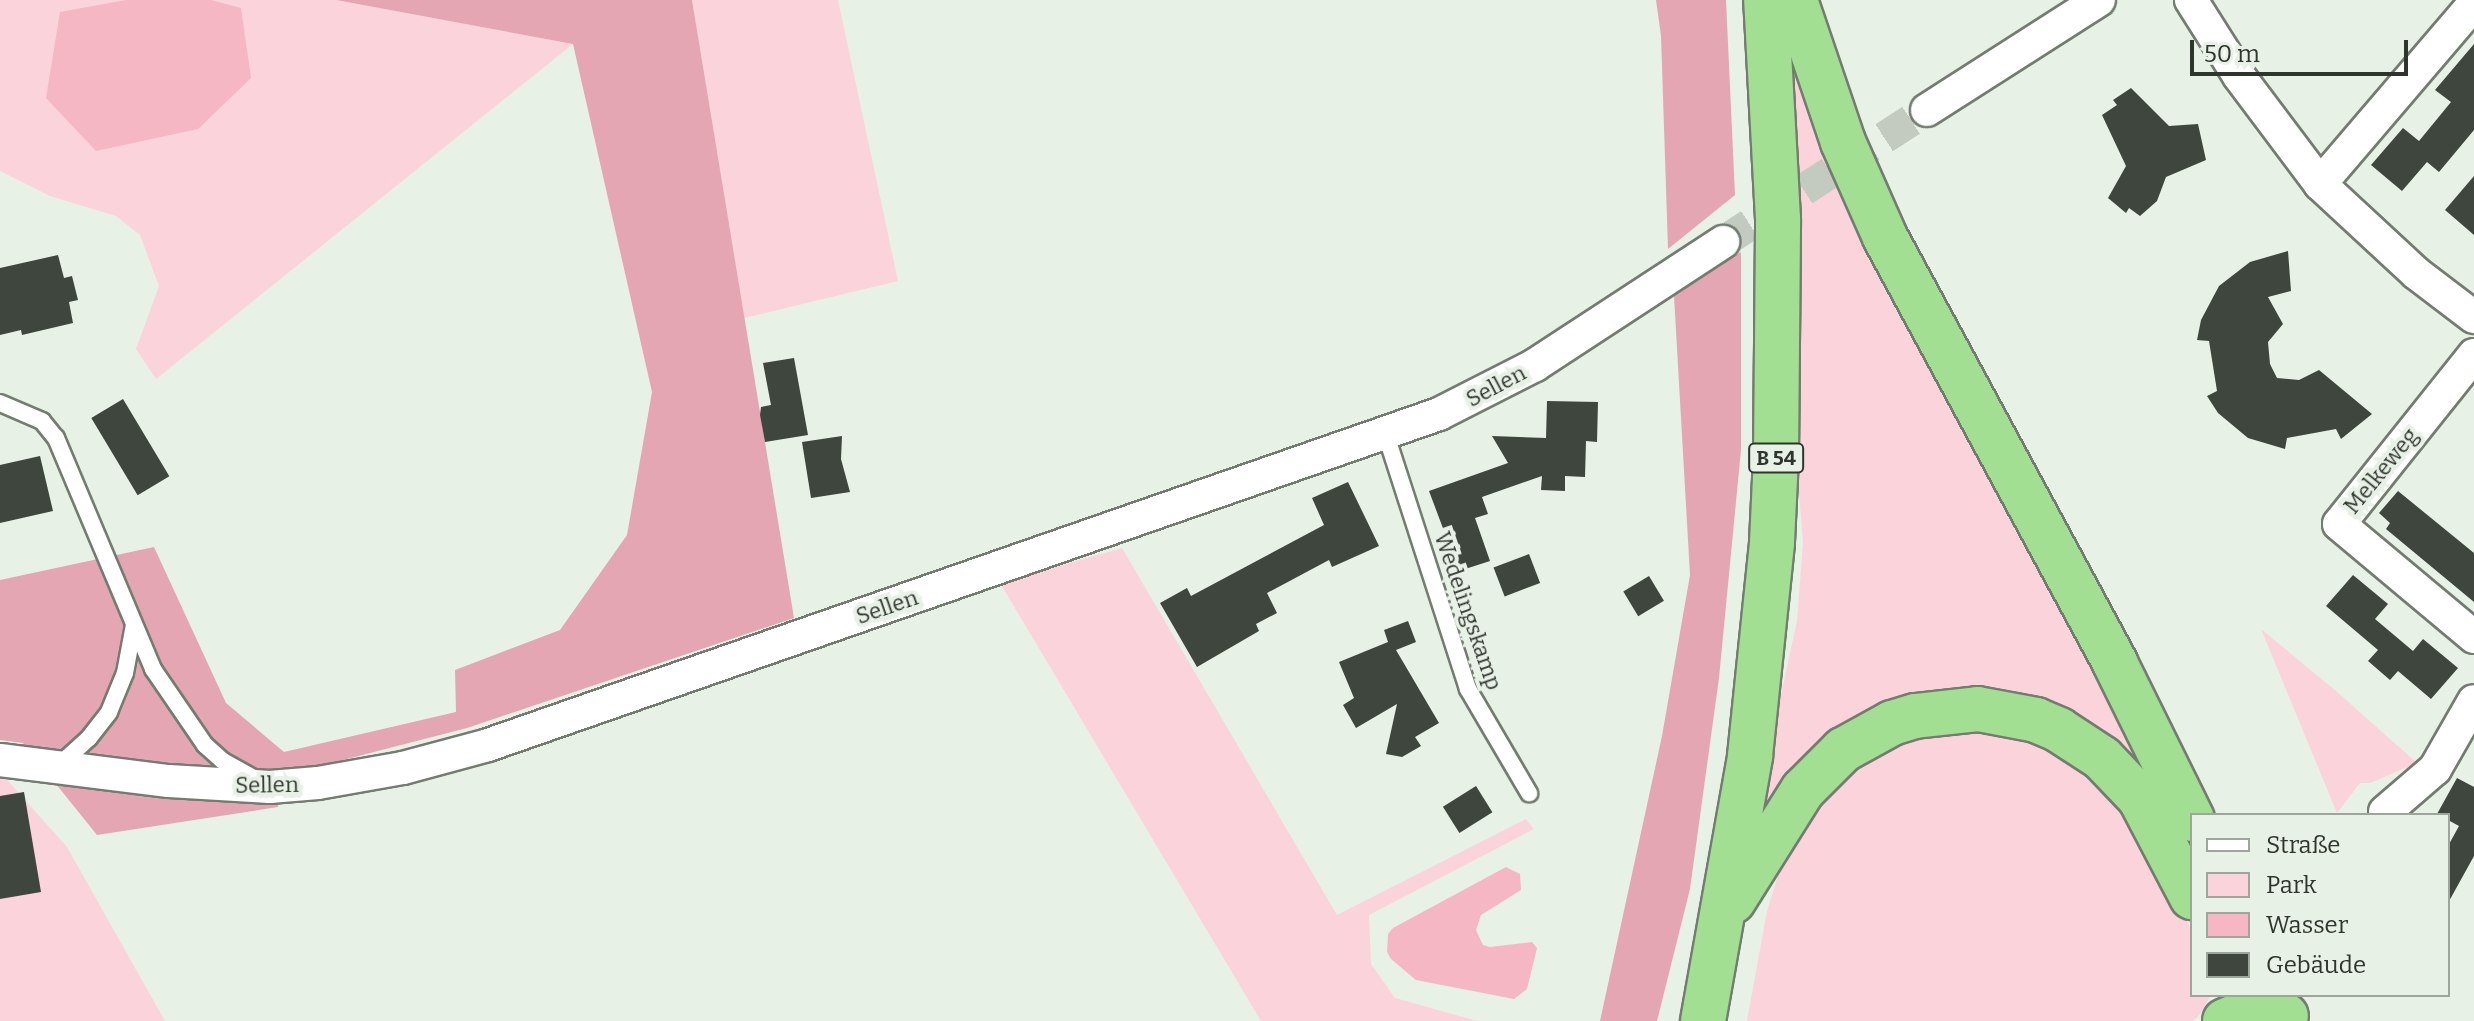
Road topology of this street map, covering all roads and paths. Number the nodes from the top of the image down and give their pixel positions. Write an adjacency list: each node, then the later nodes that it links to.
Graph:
1 (1766, 0): 23 (highway, B 54)
2 (1795, 0): 21 (highway)
3 (2099, 0): 6 (street)
4 (2191, 0): 7 (street)
5 (2474, 4): 7 (street)
6 (1927, 110)
7 (2320, 184): 9 (street)
8 (1723, 242): 12 (street, Sellen)
9 (2474, 317)
10 (2474, 355): 14 (street, Melkeweg)
11 (0, 403): 13 (lane)
12 (1386, 435): 18 (street, Sellen); 19 (lane, Wedelingskamp)
13 (134, 625): 17 (lane); 18 (lane)
14 (2474, 637)
15 (2474, 701): 20 (street)
16 (0, 760): 17 (street, Sellen)
17 (56, 767): 18 (street, Sellen)
18 (270, 787)
19 (1529, 793)
20 (2385, 812)
21 (2190, 815)
22 (2190, 893): 23 (highway)
23 (1725, 913): 24 (highway, B 54)
24 (1704, 1019)

